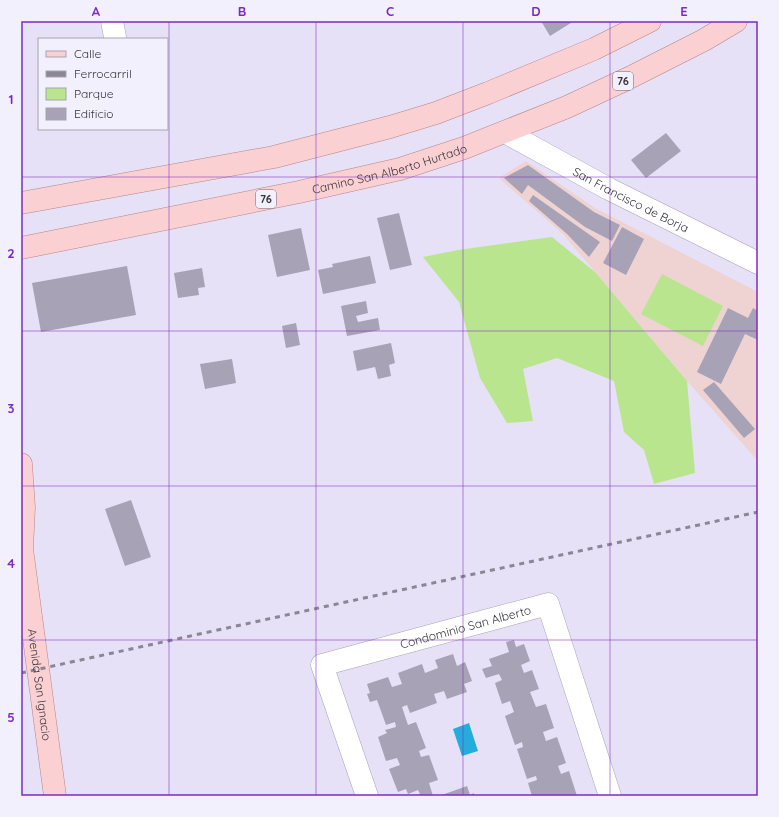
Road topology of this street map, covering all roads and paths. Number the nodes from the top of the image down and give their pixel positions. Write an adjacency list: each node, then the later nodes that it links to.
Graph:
1 (650, 21): 4 (main road)
2 (736, 21): 3 (main road, Camino San Alberto Hurtado / 76)
3 (506, 132): 5 (main road, Camino San Alberto Hurtado / 76); 6 (street, San Francisco de Borja)
4 (21, 203)
5 (21, 248)
6 (758, 263)
7 (21, 464): 8 (main road, Avenida San Ignacio)
8 (22, 547): 9 (main road, Avenida San Ignacio)
9 (55, 796)
10 (367, 796): 11 (street, Condominio San Alberto)
11 (610, 796)

